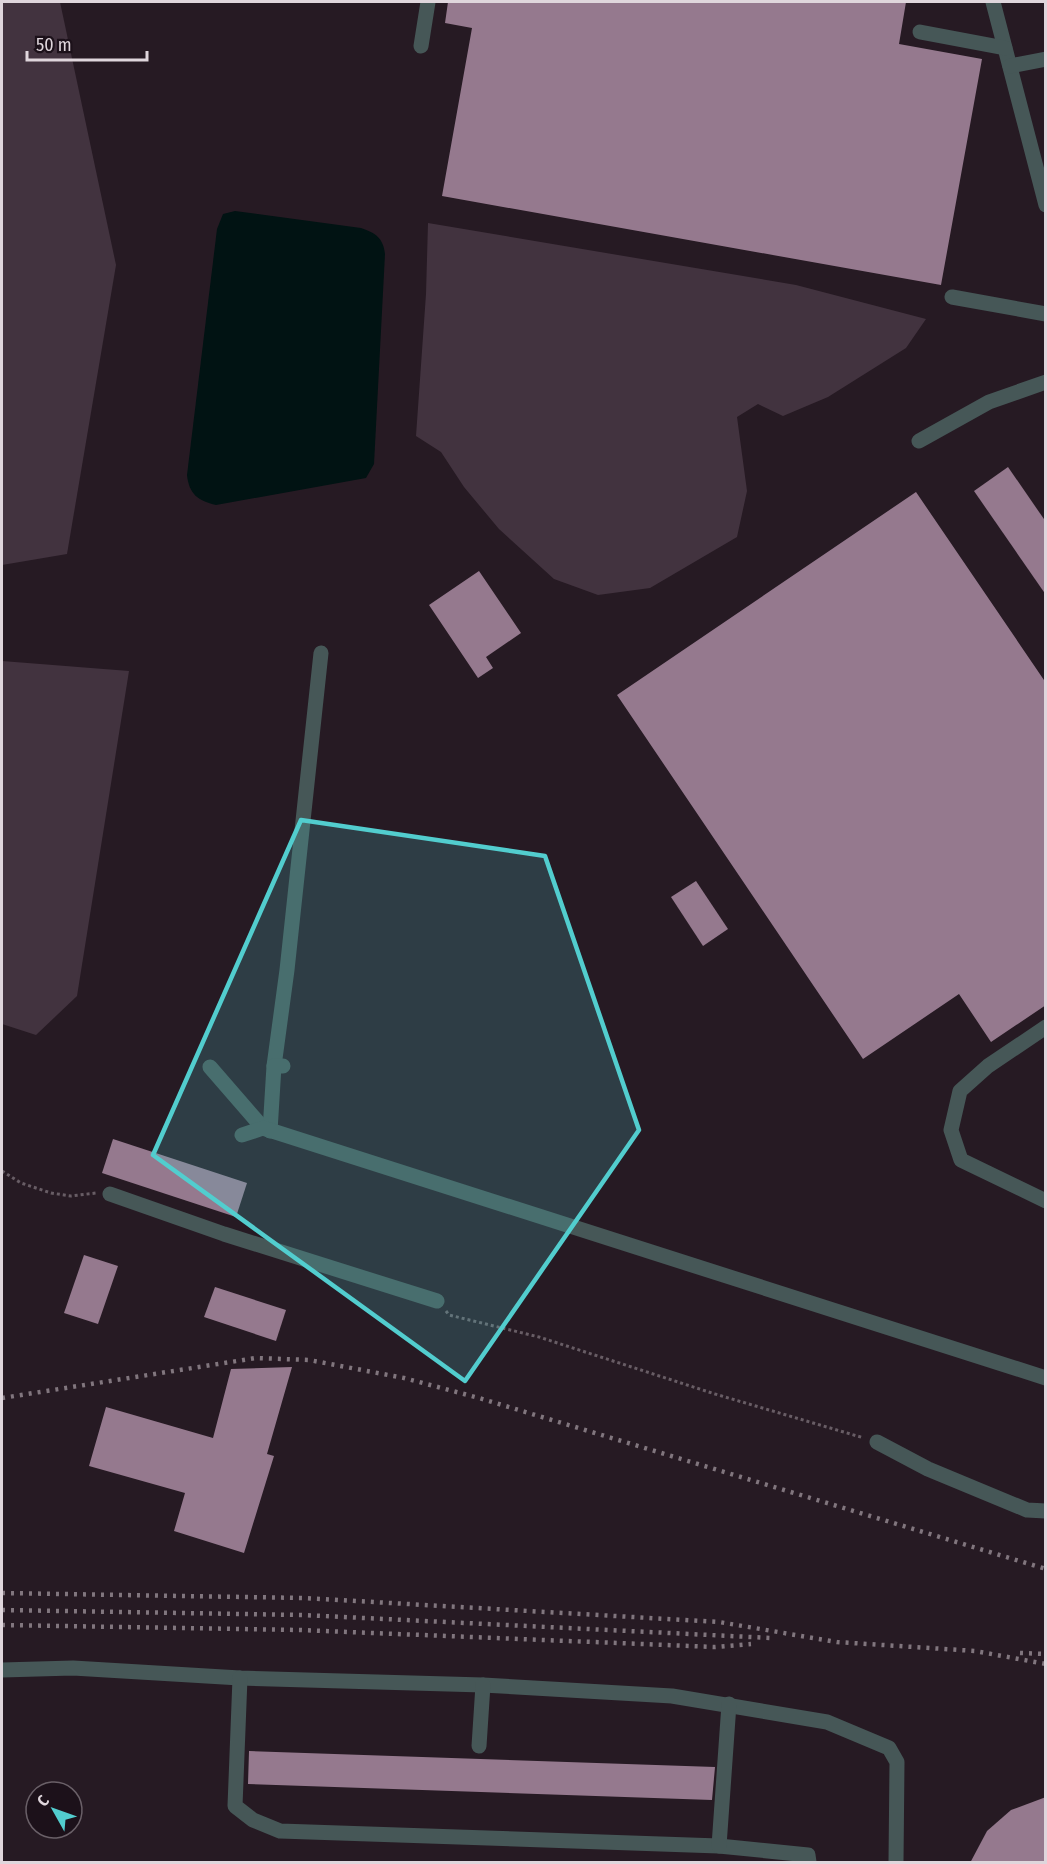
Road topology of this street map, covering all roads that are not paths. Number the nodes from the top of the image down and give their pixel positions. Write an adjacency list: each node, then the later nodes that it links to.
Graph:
1 (429, 2): 4 (street)
2 (993, 2): 5 (street)
3 (920, 32): 5 (street)
4 (421, 46)
5 (1005, 48): 7 (street)
6 (1046, 59): 7 (street)
7 (1010, 66): 8 (street)
8 (1045, 198)
9 (952, 297): 10 (street)
10 (1046, 314)
11 (1046, 382): 12 (street)
12 (919, 441)
13 (321, 653): 16 (street)
14 (1046, 1027): 19 (street)
15 (210, 1067): 16 (street)
16 (266, 1129): 17 (street); 21 (street)
17 (242, 1135)
18 (110, 1194): 20 (street)
19 (1046, 1201)
20 (437, 1301)
21 (1046, 1378)
22 (877, 1442): 23 (street)
23 (1046, 1511)
24 (2, 1670): 25 (street)
25 (240, 1678): 26 (street); 29 (street)
26 (483, 1685): 27 (street); 28 (street)
27 (729, 1704): 29 (street); 31 (street)
28 (479, 1746)
29 (719, 1846): 30 (street)
30 (809, 1863)
31 (896, 1863)

